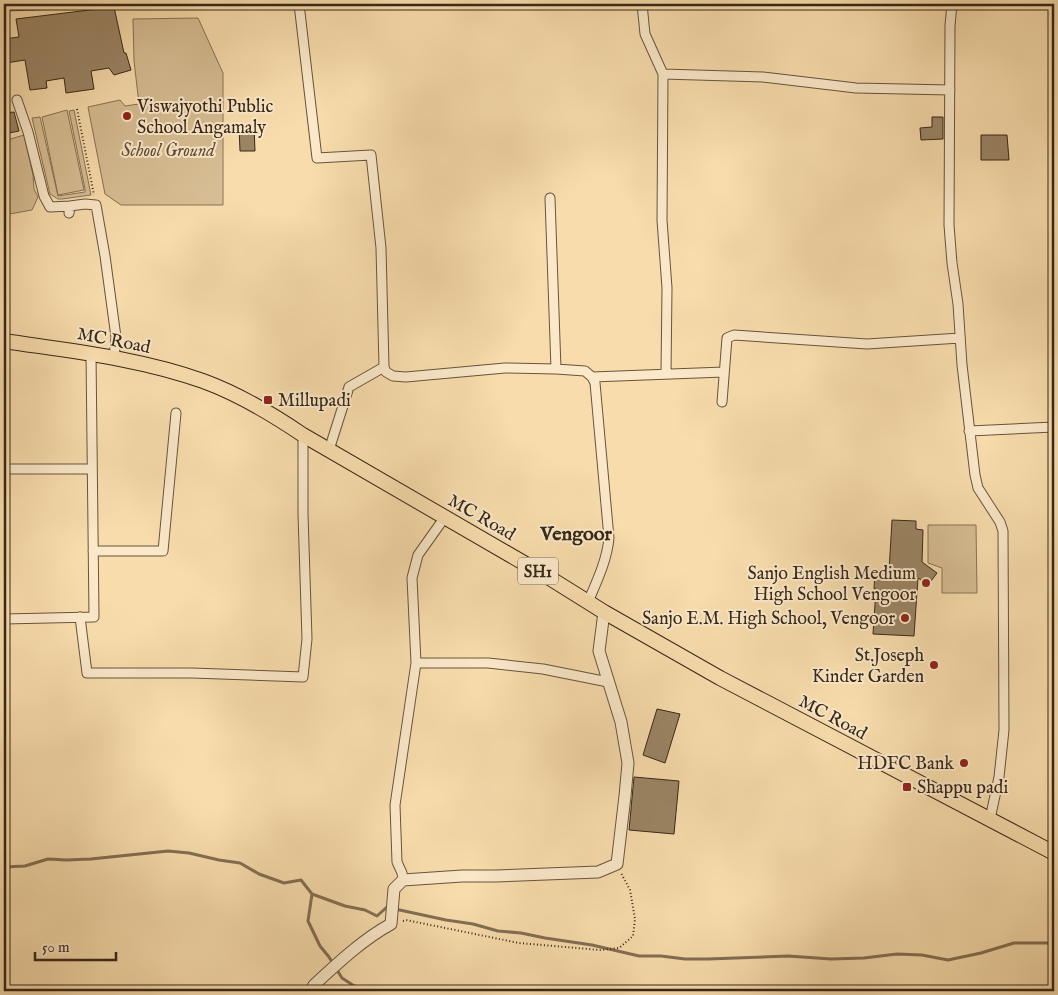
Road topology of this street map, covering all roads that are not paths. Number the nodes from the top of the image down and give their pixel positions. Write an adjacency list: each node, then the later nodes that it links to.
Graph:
1 (67, 4): 5 (street)
2 (299, 4): 15 (street)
3 (642, 4): 7 (street)
4 (952, 4): 8 (street)
5 (16, 5): 6 (street)
6 (4, 6)
7 (663, 74): 8 (street); 18 (street)
8 (950, 90): 11 (street)
9 (17, 100): 14 (street)
10 (550, 198): 16 (street)
11 (960, 338): 17 (street); 23 (street)
12 (4, 341): 13 (main road, MC Road / SH1)
13 (90, 354): 14 (main road, MC Road / SH1); 27 (street)
14 (114, 358): 24 (main road, MC Road / SH1)
15 (384, 367): 16 (street); 25 (street)
16 (556, 369): 19 (street)
17 (724, 372): 18 (street); 20 (street)
18 (666, 374): 19 (street)
19 (592, 377): 30 (street)
20 (722, 402)
21 (176, 413): 29 (street)
22 (1054, 426): 23 (street)
23 (969, 431): 36 (street)
24 (303, 436): 25 (main road, MC Road / SH1); 32 (street)
25 (329, 450): 28 (main road, MC Road / SH1)
26 (4, 468): 27 (street)
27 (92, 469): 29 (street)
28 (445, 517): 30 (main road, MC Road / SH1); 34 (street)
29 (93, 551): 32 (street)
30 (588, 602): 31 (main road, MC Road / SH1)
31 (604, 612): 35 (street); 36 (main road, MC Road / SH1)
32 (80, 617): 33 (street)
33 (4, 620)
34 (416, 663): 35 (street); 38 (street)
35 (608, 682): 38 (street)
36 (990, 819): 37 (main road, MC Road / SH1)
37 (1054, 853)
38 (403, 880): 39 (street)
39 (312, 991)

